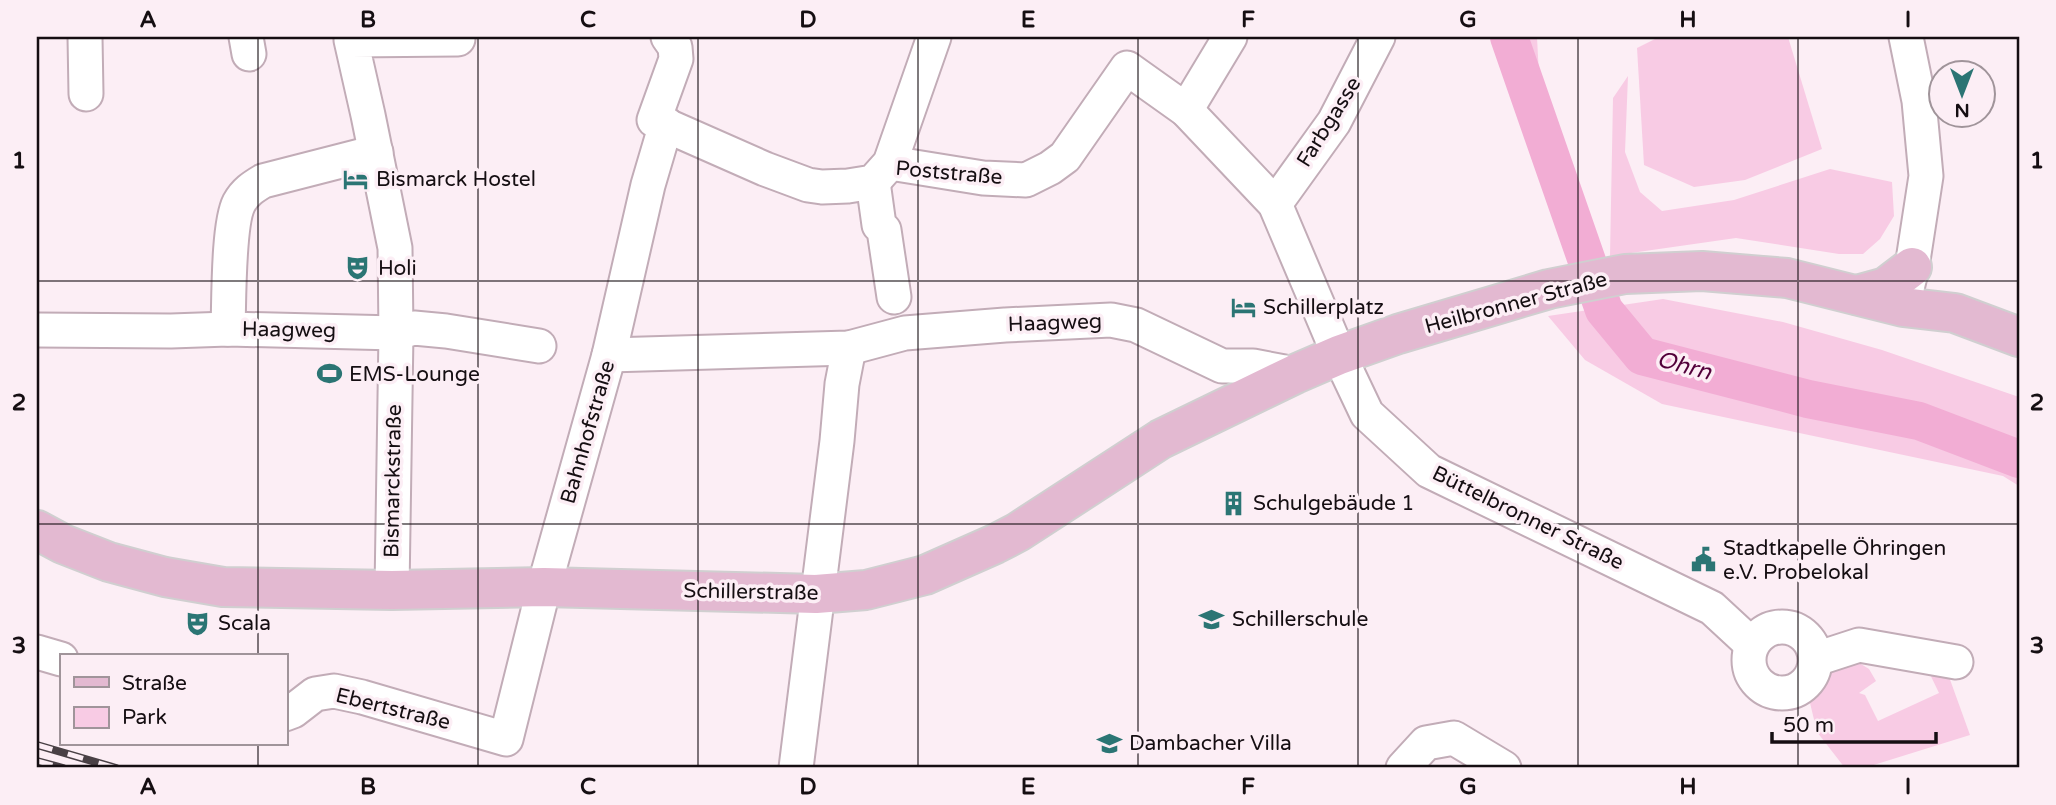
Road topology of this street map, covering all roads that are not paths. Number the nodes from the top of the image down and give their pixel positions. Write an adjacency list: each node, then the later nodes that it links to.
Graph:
1 (85, 37): 9 (street)
2 (934, 37): 13 (street)
3 (1230, 37): 10 (street)
4 (1378, 37): 14 (street, Farbgasse)
5 (1906, 37): 15 (street)
6 (458, 38): 7 (street)
7 (343, 39): 12 (street, Bismarckstraße)
8 (672, 48): 11 (street, Bahnhofstraße)
9 (86, 94)
10 (1186, 110): 13 (street, Poststraße); 14 (street)
11 (660, 122): 13 (street, Poststraße); 26 (street, Bahnhofstraße)
12 (376, 152): 20 (street); 22 (street, Bismarckstraße)
13 (881, 173): 17 (street)
14 (1275, 204): 27 (street, Büttelbronner Straße)
15 (1912, 267): 16 (main road); 18 (street); 19 (street)
16 (1857, 295): 18 (main road, Heilbronner Straße); 27 (main road, Heilbronner Straße)
17 (894, 297)
18 (1903, 307): 19 (main road, Heilbronner Straße); 28 (main road, Heilbronner Straße)
19 (1955, 313): 23 (main road, Heilbronner Straße)
20 (228, 329): 21 (street, Haagweg); 22 (street, Haagweg)
21 (37, 330)
22 (396, 333): 24 (street, Haagweg); 34 (street, Bismarckstraße)
23 (2019, 337)
24 (539, 346)
25 (849, 348): 26 (street, Haagweg); 29 (street, Haagweg); 35 (street)
26 (609, 355): 33 (street, Bahnhofstraße)
27 (1339, 355): 29 (main road, Schillerstraße); 36 (street, Büttelbronner Straße)
28 (2019, 359)
29 (1295, 374): 35 (main road, Schillerstraße)
30 (37, 530): 32 (main road, Schillerstraße)
31 (37, 549): 32 (main road, Schillerstraße)
32 (109, 562): 34 (main road, Schillerstraße)
33 (544, 587): 34 (main road, Schillerstraße); 35 (main road, Schillerstraße); 42 (street, Bahnhofstraße)
34 (392, 590)
35 (816, 594): 43 (street)
36 (1752, 645): 39 (street); 39 (street)
37 (37, 652): 38 (street)
38 (60, 659)
39 (1816, 659): 40 (street)
40 (1956, 662)
41 (287, 713): 42 (street, Ebertstraße)
42 (506, 739)
43 (796, 768)
44 (1403, 768): 45 (street)
45 (1504, 768)

